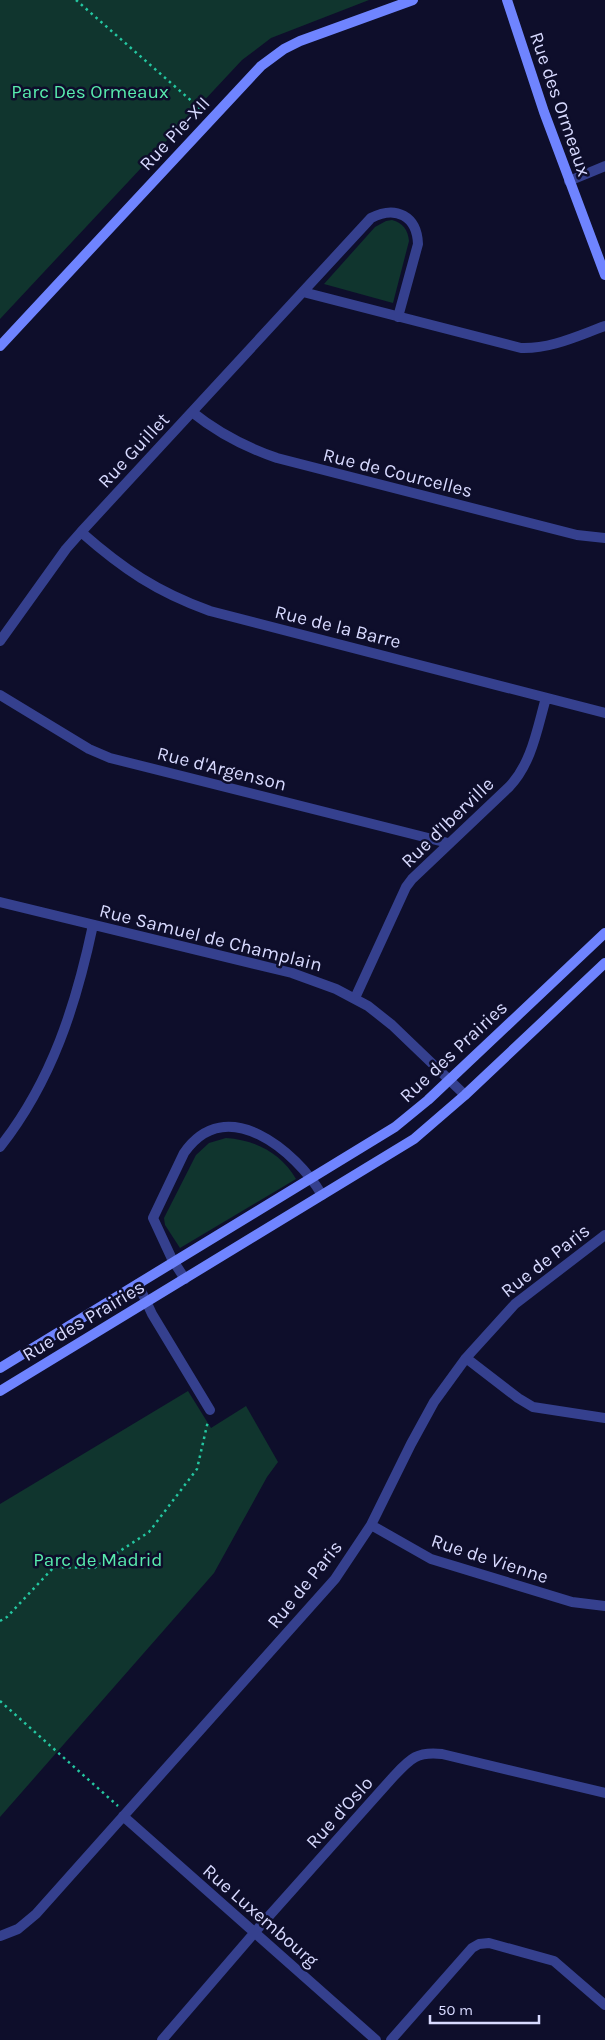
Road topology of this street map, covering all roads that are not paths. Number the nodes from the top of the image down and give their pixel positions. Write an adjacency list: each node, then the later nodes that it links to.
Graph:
1 (413, 0): 9 (street, Rue Pie-XII)
2 (507, 0): 4 (street, Rue des Ormeaux)
3 (605, 166): 4 (street)
4 (569, 180): 5 (street, Rue des Ormeaux)
5 (605, 275)
6 (303, 292): 7 (street); 7 (street, Rue Guillet); 10 (street, Rue Guillet)
7 (398, 317): 8 (street)
8 (605, 326)
9 (0, 346)
10 (192, 412): 11 (street, Rue Guillet); 12 (street, Rue de Courcelles)
11 (81, 532): 13 (street, Rue Guillet); 15 (street, Rue de la Barre)
12 (605, 538)
13 (0, 641)
14 (0, 695): 17 (street, Rue d'Argenson)
15 (546, 698): 16 (street, Rue de la Barre); 17 (street, Rue d'Iberville)
16 (605, 713)
17 (448, 843): 22 (street, Rue d'Iberville)
18 (0, 902): 19 (street, Rue Samuel de Champlain)
19 (93, 924): 22 (street, Rue Samuel de Champlain); 25 (street)
20 (605, 933): 23 (street, Rue des Prairies)
21 (605, 963): 24 (street, Rue des Prairies)
22 (355, 998): 23 (street, Rue Samuel de Champlain)
23 (449, 1079): 24 (street, Rue Samuel de Champlain); 26 (street, Rue des Prairies)
24 (465, 1096): 27 (street, Rue des Prairies)
25 (0, 1146)
26 (312, 1178): 27 (street); 29 (street, Rue des Prairies); 29 (street)
27 (322, 1195): 30 (street, Rue des Prairies)
28 (605, 1234): 33 (street, Rue de Paris)
29 (175, 1262): 30 (street); 31 (street, Rue des Prairies)
30 (185, 1279): 32 (street, Rue des Prairies)
31 (138, 1284): 32 (street); 34 (street, Rue des Prairies)
32 (147, 1302): 35 (street, Rue des Prairies); 36 (street)
33 (466, 1358): 37 (street); 38 (street, Rue de Paris)
34 (0, 1368)
35 (0, 1392)
36 (210, 1410)
37 (605, 1418)
38 (371, 1525): 39 (street, Rue de Vienne); 41 (street, Rue de Paris)
39 (605, 1606)
40 (605, 1793): 42 (street, Rue d'Oslo)
41 (123, 1816): 42 (street, Rue Luxembourg); 43 (street, Rue de Paris)
42 (254, 1934): 45 (street, Rue d'Oslo); 46 (street, Rue Luxembourg)
43 (0, 1936)
44 (605, 2005): 47 (street)
45 (162, 2040)
46 (376, 2040)
47 (391, 2040)

